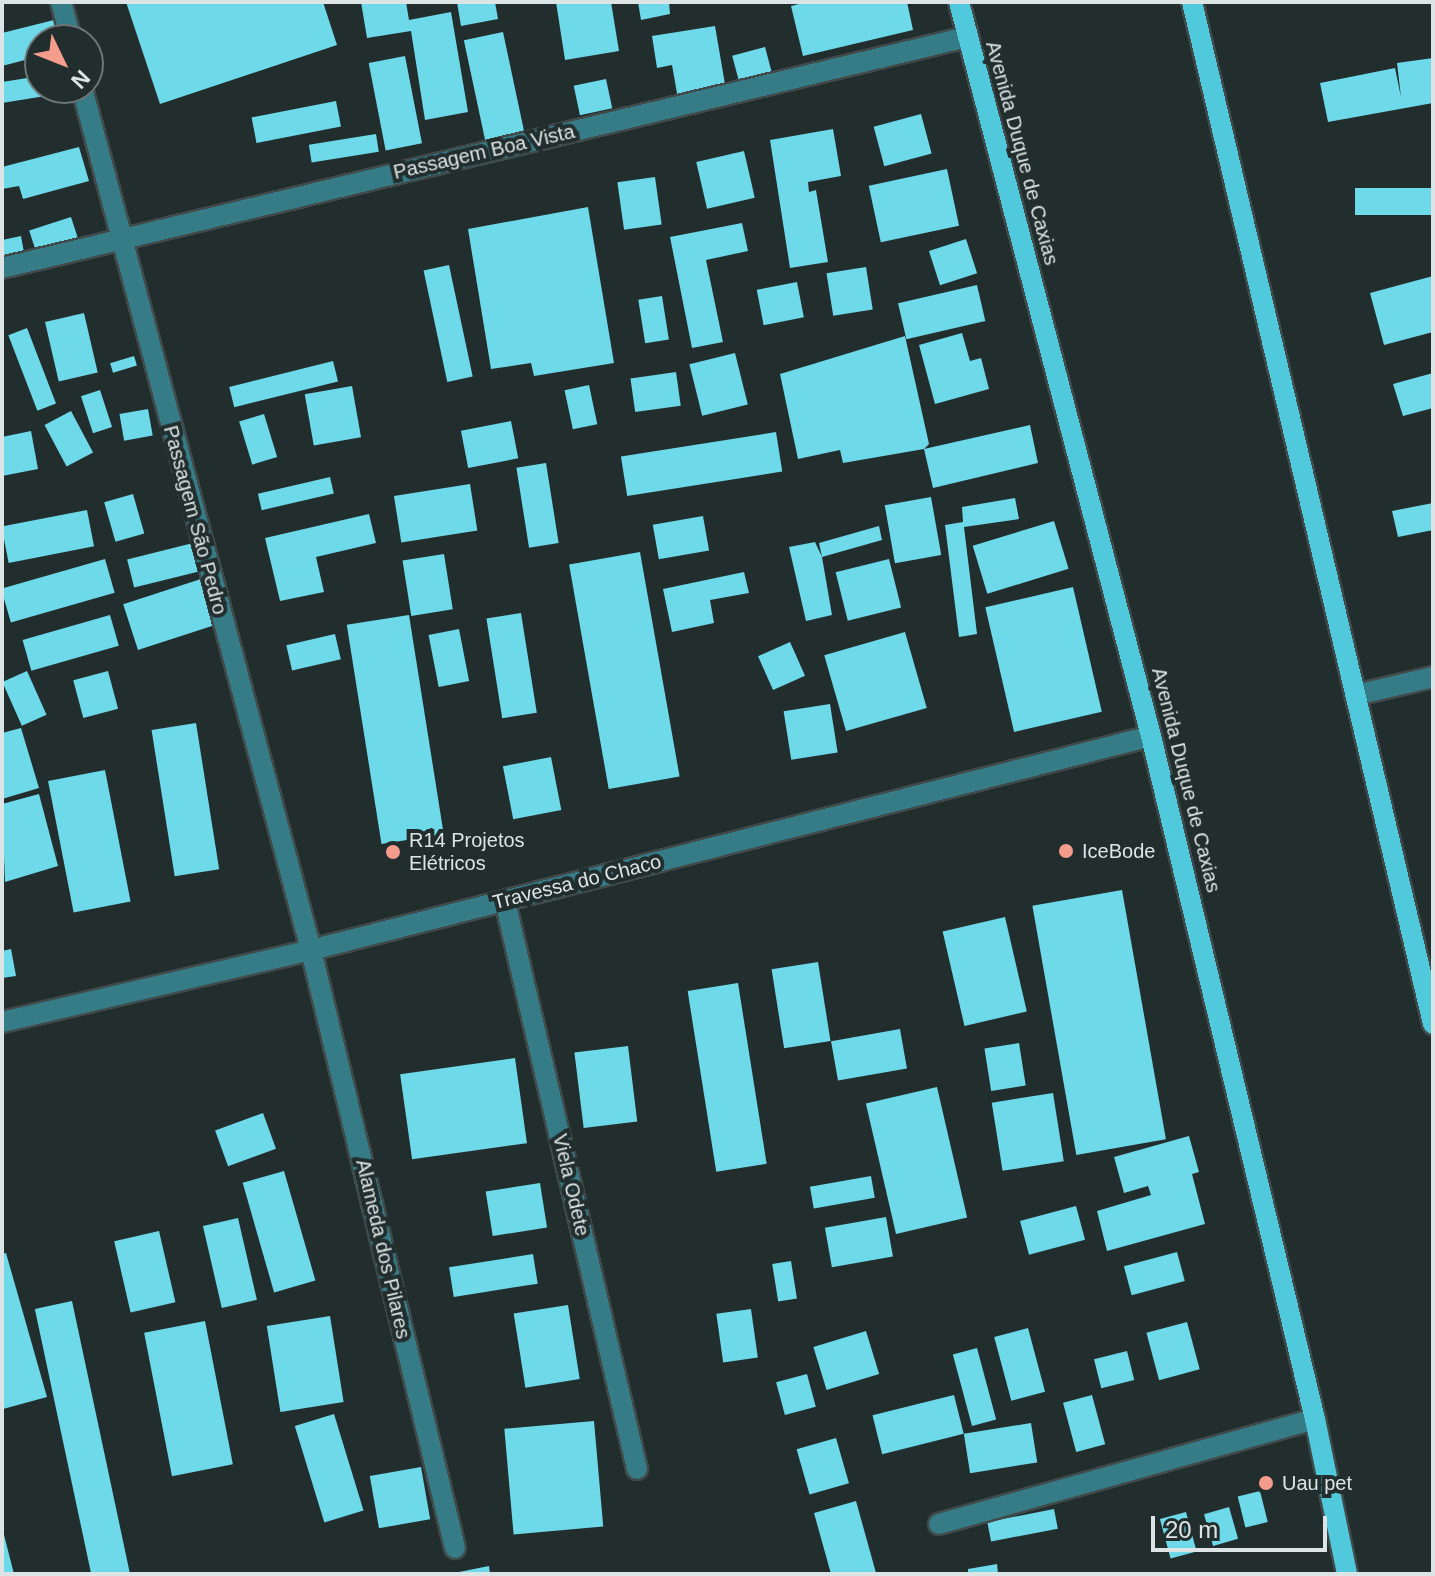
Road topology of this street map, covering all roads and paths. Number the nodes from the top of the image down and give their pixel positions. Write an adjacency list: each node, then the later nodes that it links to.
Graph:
1 (61, 2): 4 (street)
2 (959, 2): 5 (main road, Avenida Duque de Caxias)
3 (1198, 3): 10 (main road)
4 (67, 24)
5 (967, 37): 7 (street, Passagem Boa Vista); 11 (main road, Avenida Duque de Caxias)
6 (86, 104): 7 (street, Passagem São Pedro)
7 (119, 239): 8 (street, Passagem Boa Vista); 13 (street, Passagem São Pedro)
8 (2, 268)
9 (1433, 677): 10 (street)
10 (1356, 695): 15 (main road)
11 (1151, 736): 12 (street, Travessa do Chaco); 16 (main road, Avenida Duque de Caxias)
12 (505, 901): 13 (street, Travessa do Chaco); 17 (street, Viela Odete)
13 (311, 950): 14 (street, Travessa do Chaco); 19 (street, Alameda dos Pilares)
14 (2, 1022)
15 (1433, 1024)
16 (1315, 1419): 18 (street); 20 (main road, Avenida Duque de Caxias)
17 (637, 1469)
18 (939, 1524)
19 (455, 1548)
20 (1347, 1574)

